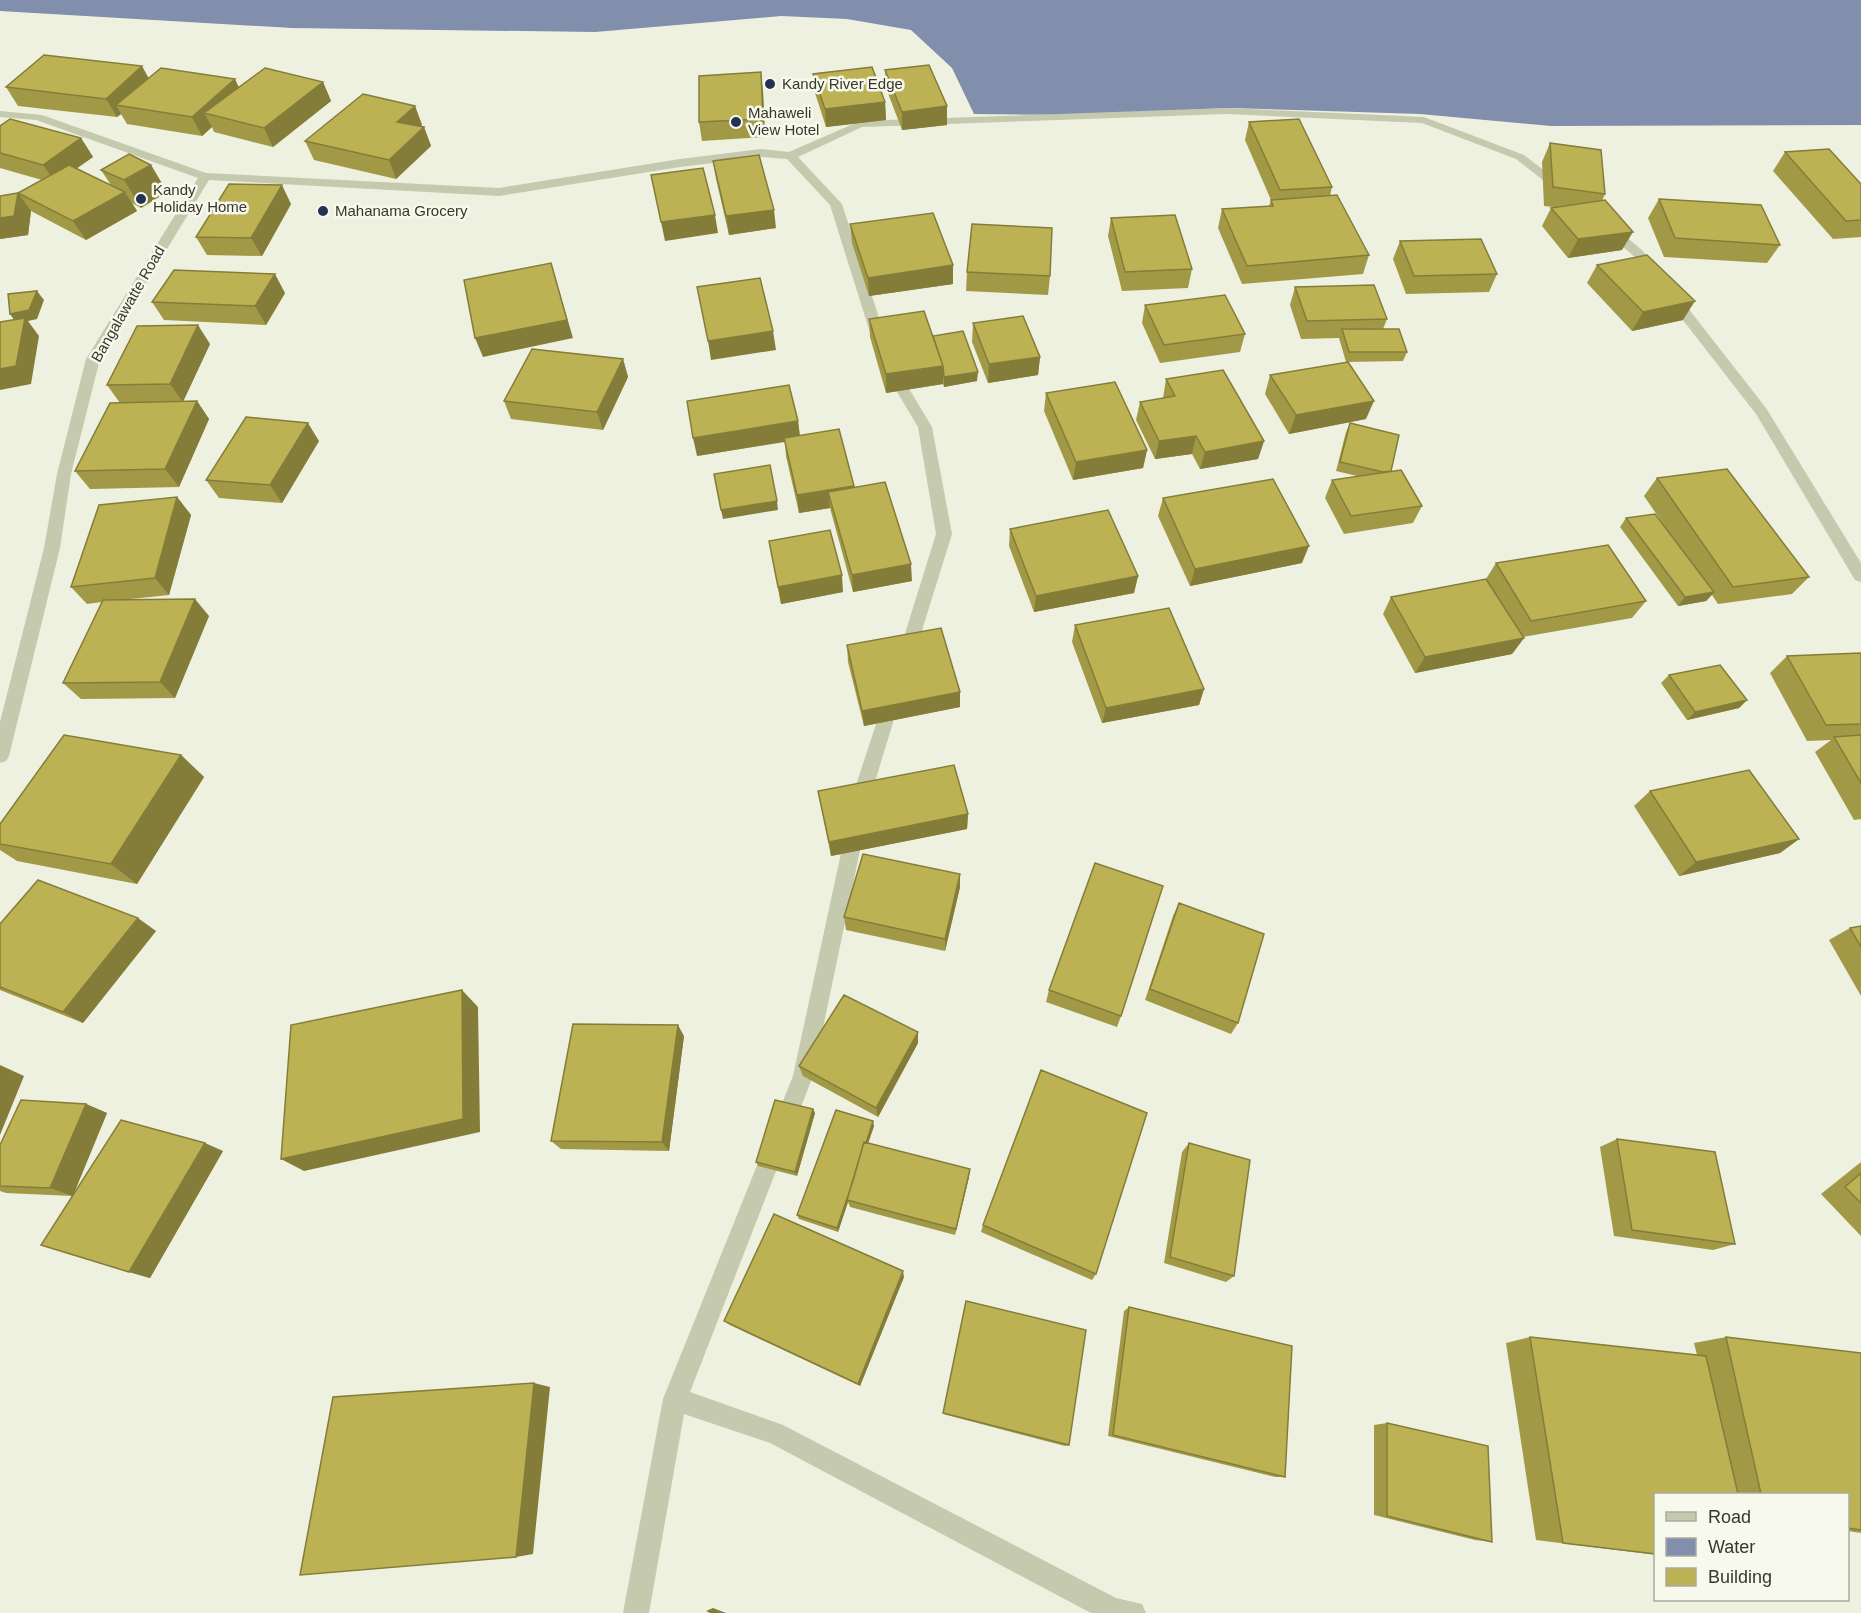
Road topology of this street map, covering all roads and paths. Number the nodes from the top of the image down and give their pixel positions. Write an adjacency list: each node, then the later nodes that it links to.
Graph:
1 (0, 114): 3 (street)
2 (791, 156): 3 (street); 4 (street); 8 (street)
3 (205, 176): 7 (street, Bangalawatte Road)
4 (1572, 198)
5 (1598, 219): 6 (street)
6 (1861, 576)
7 (0, 756)
8 (675, 1399): 9 (street); 10 (street)
9 (636, 1613)
10 (1133, 1613)

